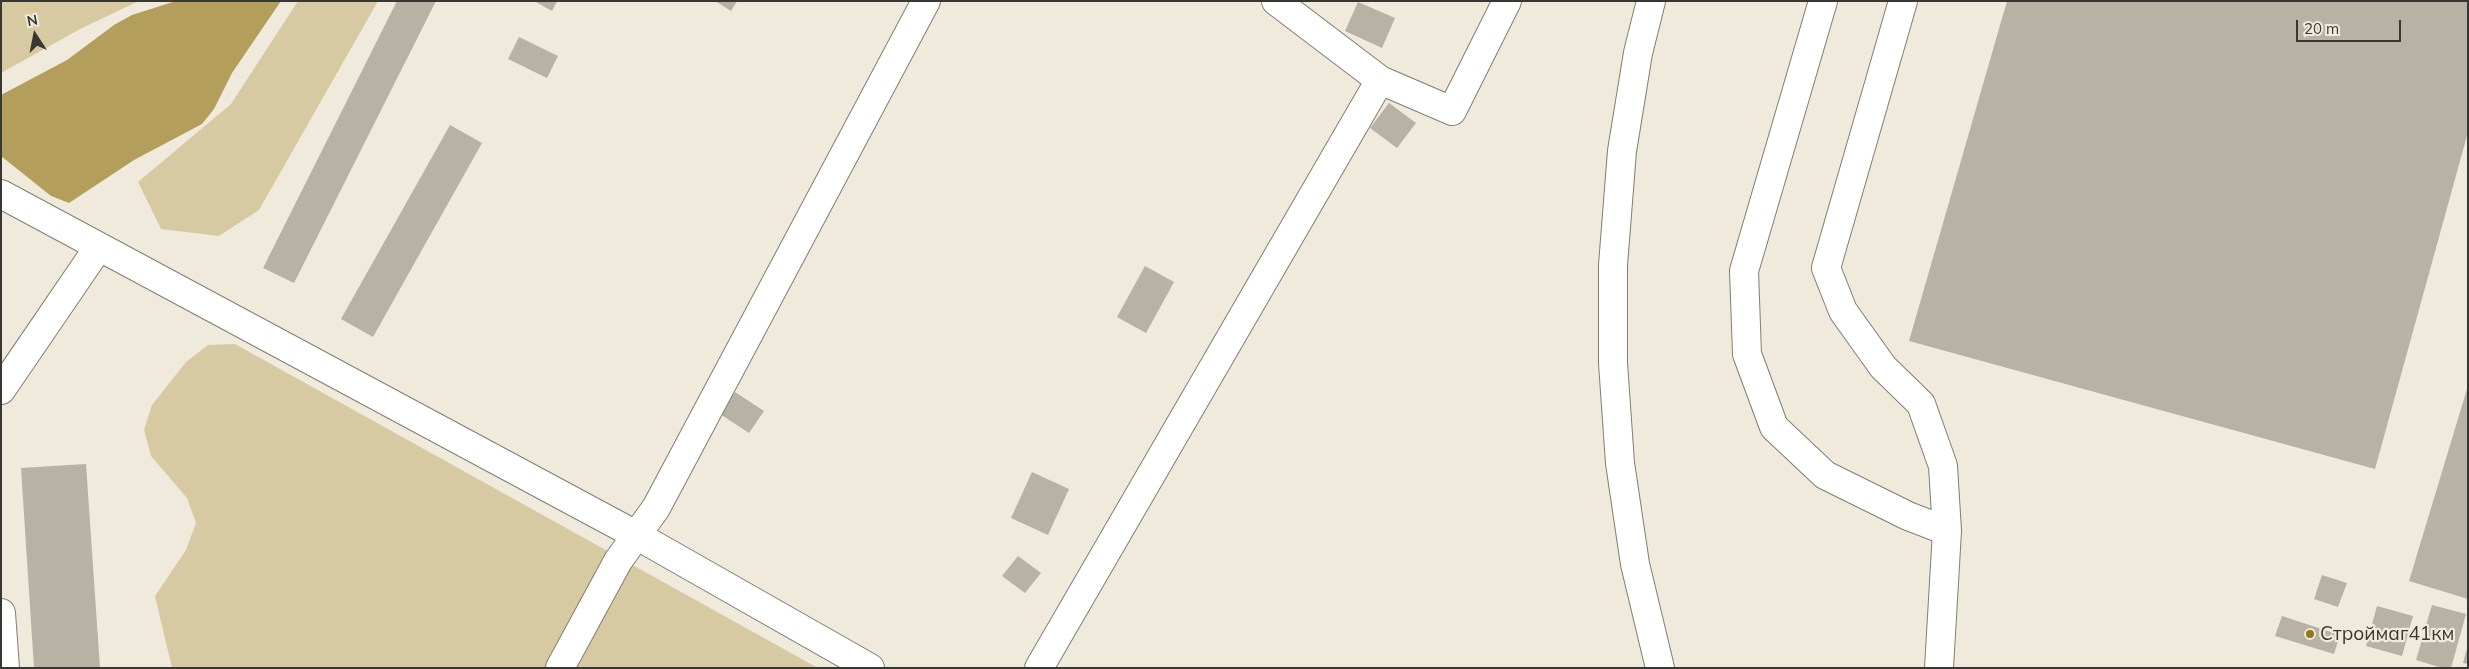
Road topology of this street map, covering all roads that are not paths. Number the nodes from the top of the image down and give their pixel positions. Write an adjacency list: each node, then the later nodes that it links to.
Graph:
1 (926, 1): 12 (street)
2 (1276, 1): 7 (street)
3 (1507, 1): 7 (street)
4 (1651, 1): 18 (street)
5 (1823, 1): 11 (street)
6 (1903, 1): 11 (street)
7 (1380, 80): 17 (street)
8 (1, 194): 9 (street)
9 (98, 248): 10 (street); 12 (street)
10 (1, 390)
11 (1947, 530): 19 (street)
12 (636, 535): 15 (street); 16 (street)
13 (1, 613): 14 (street)
14 (5, 668)
15 (560, 668)
16 (870, 668)
17 (1039, 668)
18 (1660, 668)
19 (1939, 668)

